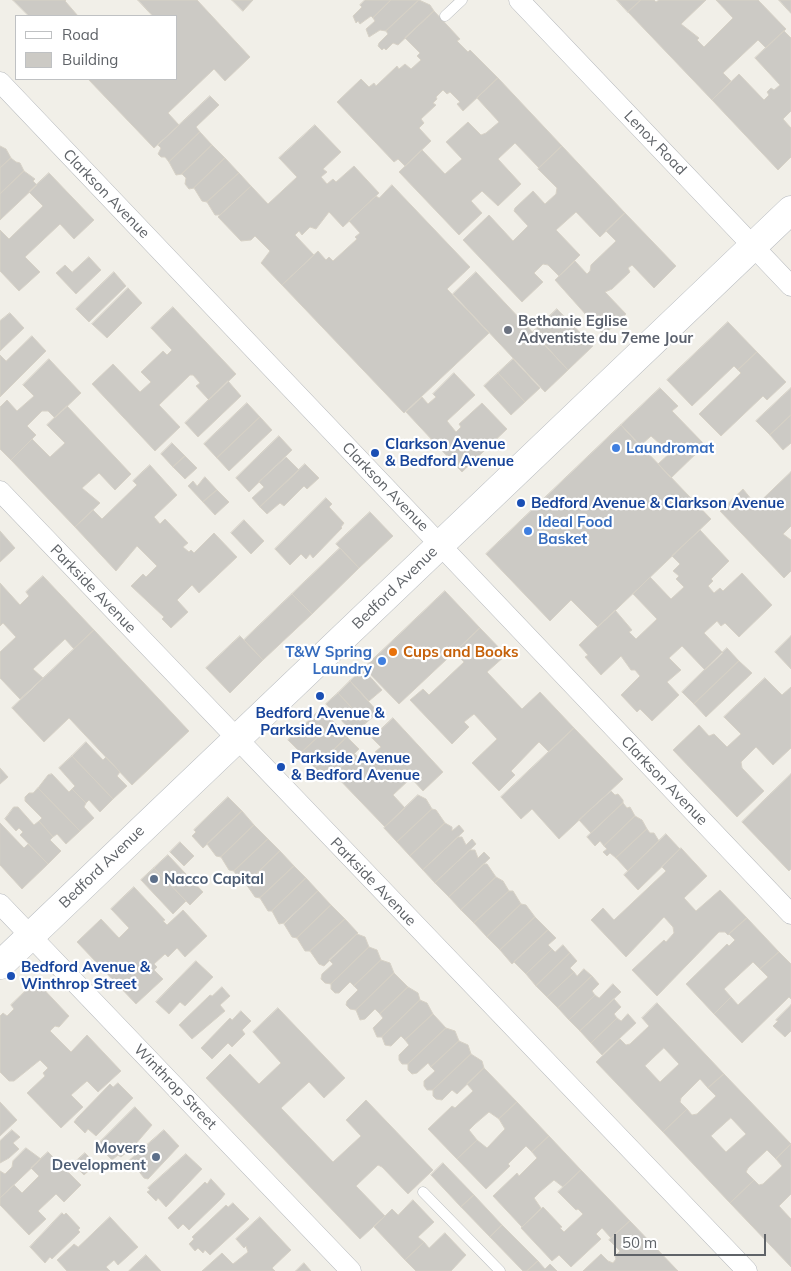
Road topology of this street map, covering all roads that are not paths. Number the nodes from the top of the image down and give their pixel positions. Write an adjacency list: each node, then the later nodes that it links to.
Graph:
1 (462, 0): 3 (lane)
2 (519, 0): 6 (street, Lenox Road)
3 (445, 16)
4 (0, 82): 9 (street, Clarkson Avenue)
5 (791, 210): 6 (street, Bedford Avenue)
6 (753, 246): 7 (street, Lenox Road); 9 (street, Bedford Avenue)
7 (791, 286)
8 (0, 491): 10 (street, Parkside Avenue)
9 (440, 545): 10 (street, Bedford Avenue); 12 (street, Clarkson Avenue)
10 (236, 739): 13 (street, Bedford Avenue); 18 (street, Parkside Avenue)
11 (0, 904): 13 (street, Winthrop Street)
12 (791, 914)
13 (31, 936): 14 (street, Bedford Avenue); 16 (street, Winthrop Street)
14 (0, 965)
15 (423, 1192): 17 (lane)
16 (351, 1271)
17 (500, 1271)
18 (748, 1271)

